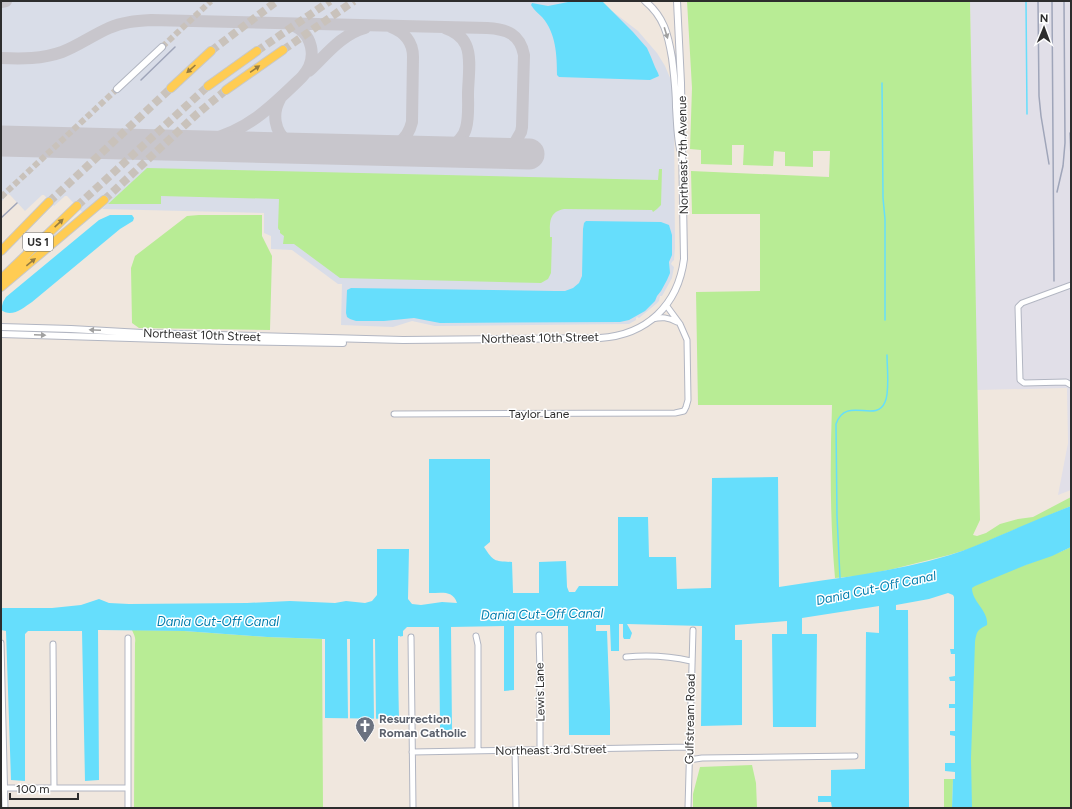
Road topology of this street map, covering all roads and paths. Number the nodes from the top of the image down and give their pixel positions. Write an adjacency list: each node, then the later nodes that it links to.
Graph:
1 (646, 1): 11 (street, one-way to 11)
2 (677, 1): 11 (street, Northeast 7th Avenue)
3 (162, 47): 9 (street)
4 (284, 50): 10 (main road, one-way to 4)
5 (211, 51): 8 (main road, one-way to 8)
6 (257, 51): 7 (main road)
7 (208, 86)
8 (171, 88)
9 (117, 89)
10 (226, 90)
11 (683, 162): 19 (street, Northeast 7th Avenue)
12 (104, 200): 18 (main road, one-way to 12)
13 (49, 202): 15 (main road, US 1)
14 (76, 206): 16 (main road, US 1, one-way to 14)
15 (1, 251)
16 (1, 279)
17 (1071, 285): 28 (street)
18 (1, 287)
19 (666, 305): 20 (street, Northeast 10th Street); 21 (street)
20 (651, 320): 21 (street); 26 (street, Northeast 10th Street)
21 (680, 324): 29 (street, Taylor Lane)
22 (1, 327): 24 (street, Northeast 10th Street, one-way to 22)
23 (1, 334): 24 (street, Northeast 10th Street, one-way to 24)
24 (166, 337): 25 (street, Northeast 10th Street); 27 (street, Northeast 10th Street)
25 (276, 337): 26 (street, Northeast 10th Street); 27 (street)
26 (403, 340): 27 (street, Northeast 10th Street)
27 (265, 342)
28 (1071, 385)
29 (394, 414)
30 (692, 630): 38 (street, Gulfstream Road)
31 (538, 635): 42 (street, Lewis Lane)
32 (476, 636): 43 (street)
33 (411, 637): 44 (street)
34 (128, 638): 49 (street)
35 (1, 643): 39 (street)
36 (53, 644): 48 (street)
37 (626, 656): 38 (street)
38 (691, 661): 40 (street, Gulfstream Road)
39 (2, 724): 47 (street)
40 (689, 747): 42 (street, Northeast 3rd Street); 46 (street, Gulfstream Road)
41 (515, 750): 42 (street, Northeast 3rd Street); 43 (street, Northeast 3rd Street); 53 (street)
42 (540, 750)
43 (478, 751): 44 (street, Northeast 3rd Street)
44 (412, 752): 52 (street)
45 (855, 756): 46 (street)
46 (689, 760): 54 (street, Gulfstream Road)
47 (3, 788): 48 (street); 50 (street)
48 (54, 788): 49 (street)
49 (128, 788): 51 (street)
50 (4, 808)
51 (128, 808)
52 (413, 808)
53 (516, 808)
54 (688, 808)

